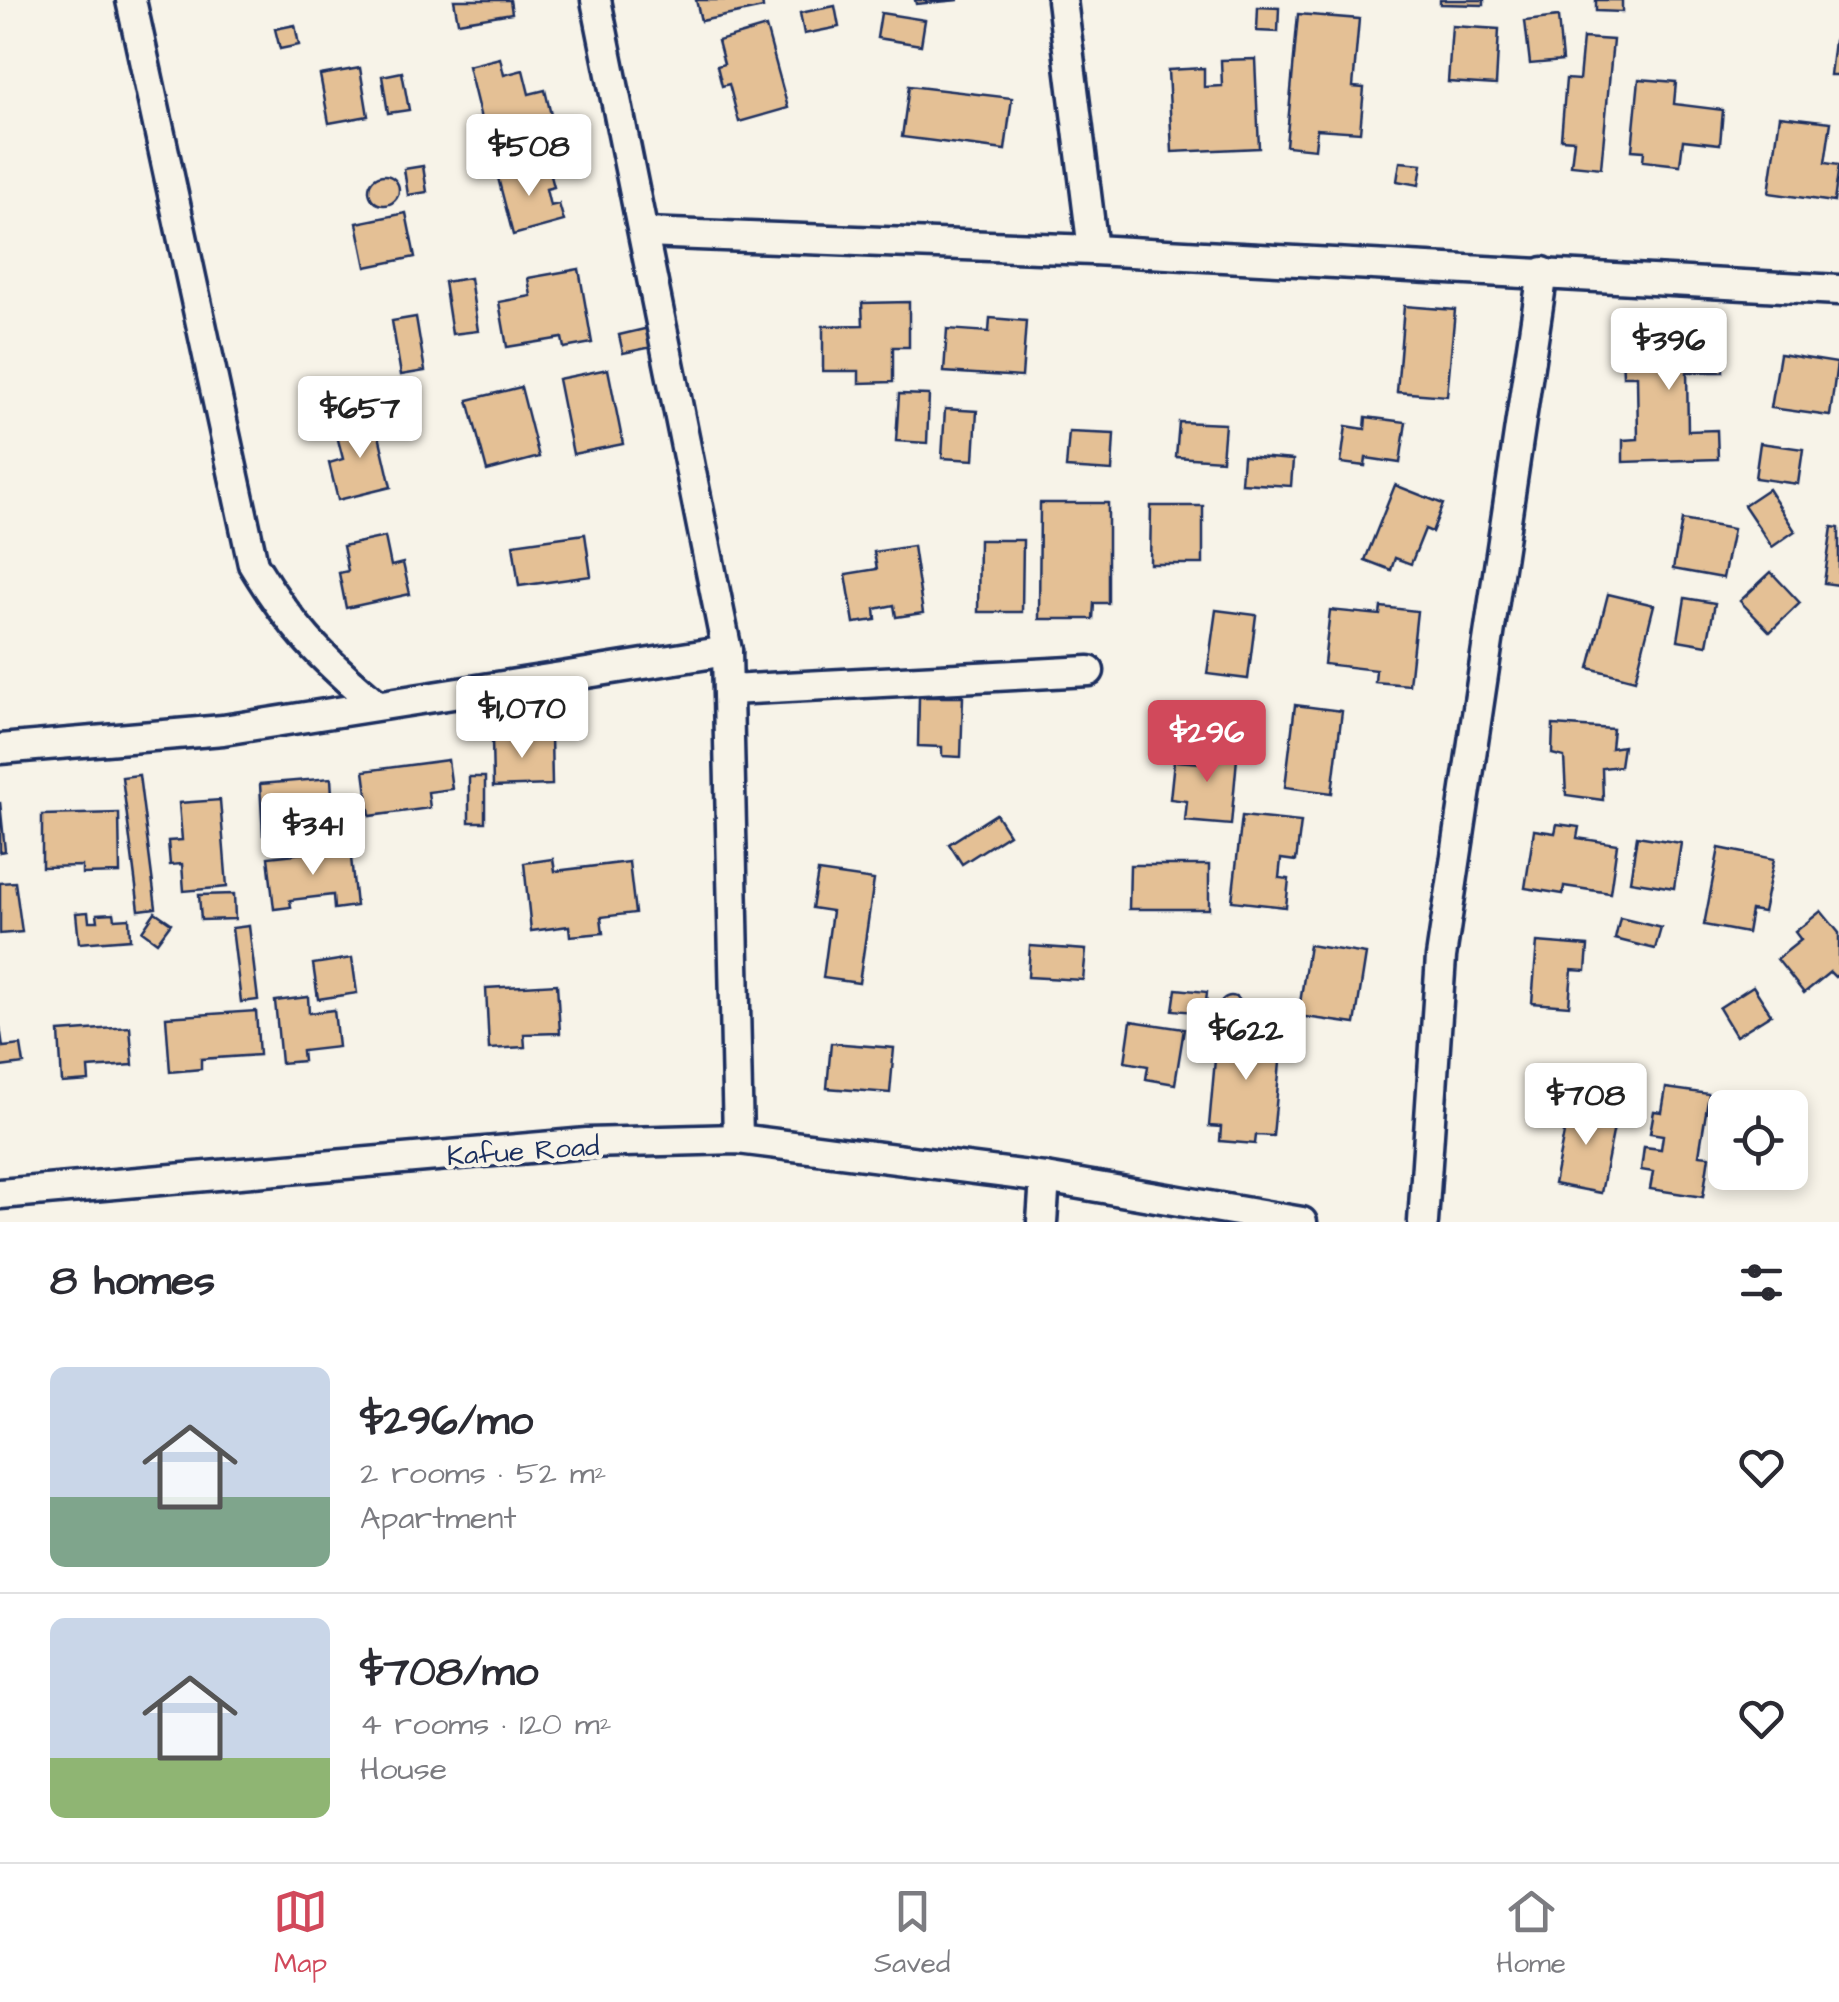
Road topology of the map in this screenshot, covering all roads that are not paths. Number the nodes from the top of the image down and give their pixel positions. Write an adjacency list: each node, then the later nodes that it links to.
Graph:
1 (131, 0): 11 (street)
2 (596, 0): 4 (street)
3 (1062, 0): 5 (street)
4 (645, 234): 5 (street); 8 (street)
5 (1093, 250): 6 (street)
6 (1543, 272): 7 (street); 18 (street)
7 (1839, 290)
8 (727, 651): 10 (street); 11 (street)
9 (1089, 671): 10 (street)
10 (730, 690): 13 (street)
11 (376, 704): 12 (street)
12 (0, 749)
13 (738, 1139): 14 (street, Kafue Road); 15 (street, Kafue Road)
14 (1045, 1178): 16 (street); 17 (street, Kafue Road)
15 (0, 1194)
16 (1042, 1222)
17 (1302, 1222)
18 (1422, 1222)

